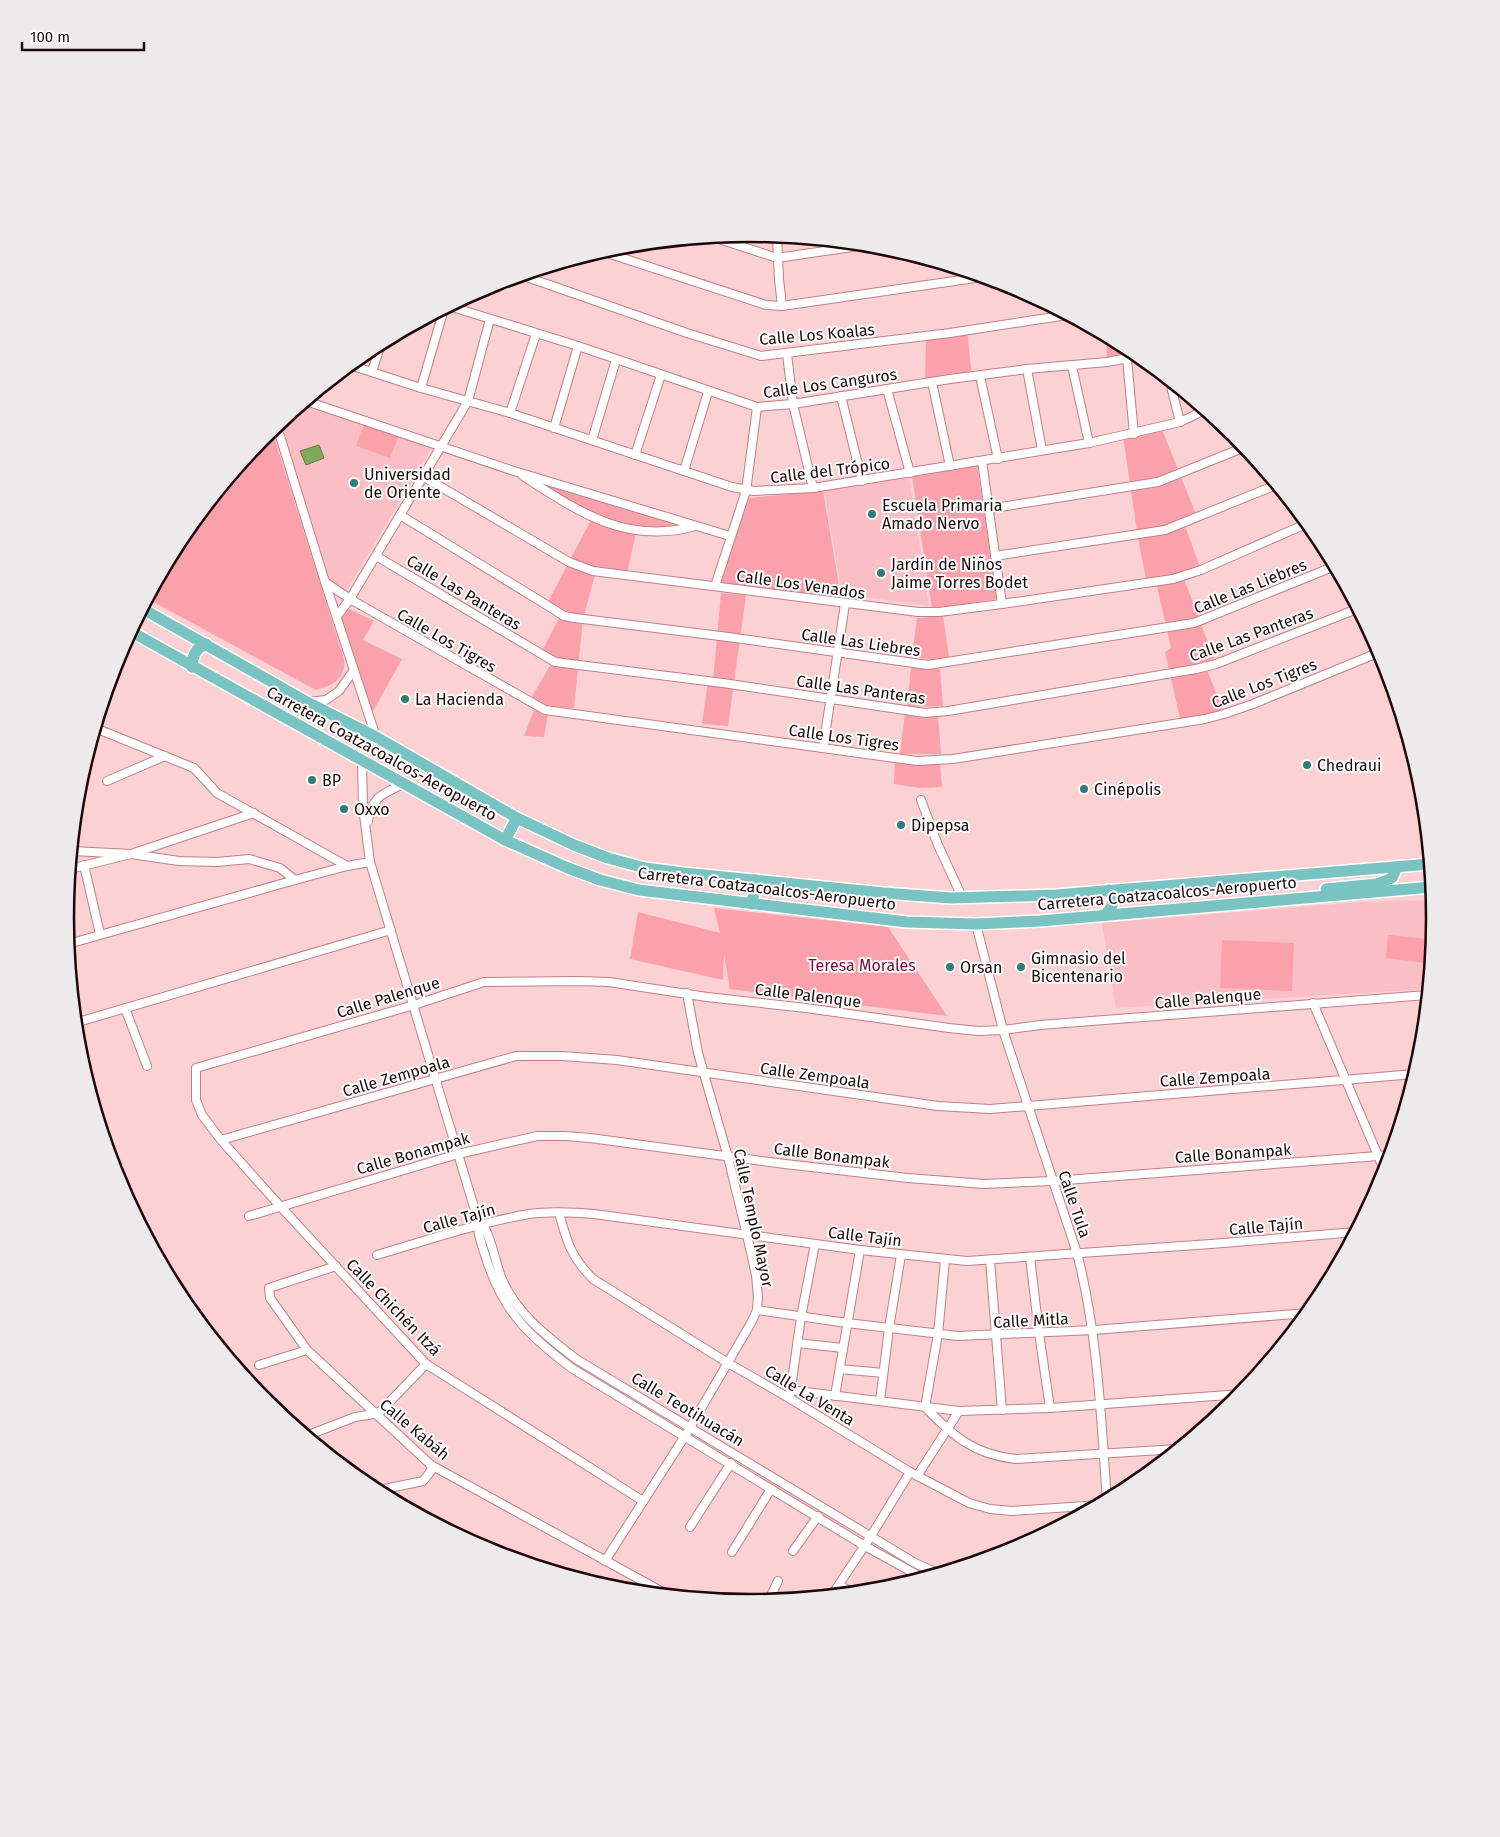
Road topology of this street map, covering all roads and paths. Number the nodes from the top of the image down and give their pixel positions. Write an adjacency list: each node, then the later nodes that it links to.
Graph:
1 (731, 243): 5 (street)
2 (777, 243): 5 (street)
3 (842, 249): 5 (street)
4 (615, 256): 8 (street)
5 (777, 258): 8 (street)
6 (530, 279): 16 (street, Calle Los Koalas)
7 (969, 279): 8 (street)
8 (782, 306)
9 (458, 309): 12 (street, Calle Los Canguros)
10 (1057, 316): 16 (street, Calle Los Koalas)
11 (442, 317): 26 (street)
12 (490, 319): 13 (street, Calle Los Canguros); 31 (street)
13 (536, 334): 14 (street, Calle Los Canguros); 35 (street)
14 (578, 346): 18 (street, Calle Los Canguros); 38 (street)
15 (378, 354): 22 (street)
16 (787, 354): 33 (street)
17 (1127, 359): 19 (street, Calle Los Canguros); 40 (street)
18 (616, 360): 23 (street, Calle Los Canguros); 41 (street)
19 (1072, 366): 21 (street, Calle Los Canguros); 42 (street)
20 (358, 368): 22 (street, Calle del Trópico)
21 (1027, 369): 24 (street, Calle Los Canguros); 44 (street)
22 (372, 372): 26 (street, Calle del Trópico)
23 (661, 375): 29 (street, Calle Los Canguros); 46 (street)
24 (980, 376): 25 (street, Calle Los Canguros); 47 (street)
25 (932, 382): 27 (street, Calle Los Canguros); 49 (street)
26 (421, 388): 31 (street, Calle del Trópico)
27 (887, 389): 30 (street, Calle Los Canguros); 52 (street)
28 (1172, 390): 37 (street)
29 (708, 392): 34 (street, Calle Los Canguros); 51 (street)
30 (841, 396): 33 (street, Calle Los Canguros); 54 (street)
31 (468, 401): 35 (street, Calle del Trópico); 43 (street)
32 (312, 403): 43 (street)
33 (793, 404): 34 (street, Calle Los Canguros); 56 (street)
34 (757, 407): 57 (street)
35 (510, 413): 38 (street, Calle del Trópico)
36 (1199, 413): 37 (street, Calle del Trópico)
37 (1180, 422): 40 (street, Calle del Trópico)
38 (554, 428): 41 (street, Calle del Trópico)
39 (279, 434): 66 (street)
40 (1134, 434): 42 (street, Calle del Trópico)
41 (592, 440): 46 (street, Calle del Trópico)
42 (1090, 443): 44 (street, Calle del Trópico)
43 (442, 446): 50 (street); 53 (street)
44 (1042, 450): 47 (street, Calle del Trópico)
45 (1237, 450): 58 (street)
46 (635, 455): 51 (street, Calle del Trópico)
47 (998, 458): 48 (street, Calle del Trópico)
48 (982, 461): 49 (street, Calle del Trópico); 58 (street)
49 (950, 466): 52 (street, Calle del Trópico)
50 (514, 470): 60 (street); 60 (street)
51 (684, 472): 57 (street, Calle del Trópico)
52 (910, 473): 54 (street, Calle del Trópico)
53 (424, 477): 59 (street); 67 (street, Calle Los Venados)
54 (862, 481): 56 (street, Calle del Trópico)
55 (1270, 487): 64 (street)
56 (813, 488): 57 (street, Calle del Trópico)
57 (746, 490): 62 (street)
58 (988, 509): 64 (street)
59 (400, 515): 63 (street); 76 (street, Calle Las Liebres)
60 (694, 526): 62 (street)
61 (1301, 527): 70 (street, Calle Los Venados)
62 (730, 536): 67 (street)
63 (376, 556): 68 (street); 80 (street, Calle Las Panteras)
64 (995, 556): 70 (street)
65 (1328, 568): 76 (street, Calle Las Liebres)
66 (325, 582): 68 (street, Calle Los Tigres); 73 (street)
67 (715, 586): 69 (street, Calle Los Venados)
68 (350, 599): 73 (street); 84 (street, Calle Los Tigres)
69 (845, 604): 70 (street, Calle Los Venados); 76 (street)
70 (1002, 604)
71 (1353, 611): 80 (street, Calle Las Panteras)
72 (147, 612): 75 (main road, Carretera Coatzacoalcos-Aeropuerto)
73 (337, 616): 79 (street)
74 (136, 635): 78 (main road, Carretera Coatzacoalcos-Aeropuerto)
75 (206, 644): 78 (main road); 81 (main road, Carretera Coatzacoalcos-Aeropuerto)
76 (838, 653): 80 (street)
77 (1373, 655): 84 (street, Calle Los Tigres)
78 (192, 667): 86 (main road, Carretera Coatzacoalcos-Aeropuerto)
79 (354, 670): 81 (street); 83 (street)
80 (831, 699): 84 (street)
81 (307, 702): 83 (main road, Carretera Coatzacoalcos-Aeropuerto)
82 (101, 730): 85 (street)
83 (376, 737): 91 (main road, Carretera Coatzacoalcos-Aeropuerto)
84 (823, 748)
85 (166, 756): 87 (street); 90 (street)
86 (362, 761): 88 (main road, Carretera Coatzacoalcos-Aeropuerto); 92 (street, Calle Teotihuacán)
87 (106, 781)
88 (403, 784): 92 (street); 93 (main road, Carretera Coatzacoalcos-Aeropuerto)
89 (921, 800): 106 (street)
90 (254, 813): 95 (street); 99 (street)
91 (516, 818): 93 (main road); 103 (main road, Carretera Coatzacoalcos-Aeropuerto)
92 (366, 831): 96 (street, Calle Teotihuacán)
93 (505, 840): 108 (main road, Carretera Coatzacoalcos-Aeropuerto)
94 (77, 852): 95 (street)
95 (132, 854): 97 (street); 102 (street)
96 (370, 862): 99 (street); 111 (street, Calle Teotihuacán)
97 (84, 865): 100 (street); 112 (street)
98 (1424, 865): 101 (main road, Carretera Coatzacoalcos-Aeropuerto)
99 (347, 866): 102 (street)
100 (76, 867)
101 (1397, 867): 105 (main road, Carretera Coatzacoalcos-Aeropuerto); 107 (main road)
102 (295, 880): 112 (street)
103 (756, 880): 106 (main road, Carretera Coatzacoalcos-Aeropuerto); 108 (main road)
104 (1425, 888): 107 (main road, Carretera Coatzacoalcos-Aeropuerto)
105 (1109, 890): 106 (main road, Carretera Coatzacoalcos-Aeropuerto); 109 (main road)
106 (962, 898)
107 (1290, 899): 109 (main road, Carretera Coatzacoalcos-Aeropuerto)
108 (752, 904): 110 (main road, Carretera Coatzacoalcos-Aeropuerto)
109 (1104, 915): 110 (main road, Carretera Coatzacoalcos-Aeropuerto)
110 (976, 924): 120 (street, Calle Tula)
111 (391, 930): 117 (street, Calle Teotihuacán); 118 (street)
112 (100, 934): 113 (street)
113 (75, 942)
114 (687, 993): 117 (street, Calle Palenque); 120 (street, Calle Palenque); 123 (street, Calle Templo Mayor)
115 (1421, 995): 116 (street, Calle Palenque)
116 (1313, 1003): 120 (street, Calle Palenque); 126 (street)
117 (414, 1005): 122 (street, Calle Palenque); 125 (street, Calle Teotihuacán)
118 (125, 1008): 119 (street); 121 (street)
119 (82, 1021)
120 (1003, 1030): 127 (street, Calle Tula)
121 (147, 1066)
122 (196, 1068): 128 (street, Calle Chichén Itzá)
123 (703, 1074): 125 (street, Calle Zempoala); 127 (street, Calle Zempoala); 132 (street, Calle Templo Mayor)
124 (1407, 1075): 126 (street, Calle Zempoala)
125 (436, 1079): 128 (street, Calle Zempoala); 129 (street, Calle Teotihuacán)
126 (1345, 1079): 127 (street, Calle Zempoala); 131 (street)
127 (1028, 1106): 134 (street, Calle Tula)
128 (221, 1140): 135 (street, Calle Chichén Itzá)
129 (458, 1154): 132 (street, Calle Bonampak); 135 (street, Calle Bonampak); 138 (street, Calle Teotihuacán)
130 (1383, 1155): 131 (street, Calle Bonampak)
131 (1377, 1156): 133 (street); 134 (street, Calle Bonampak)
132 (728, 1157): 134 (street, Calle Bonampak); 140 (street, Calle Templo Mayor)
133 (1380, 1163)
134 (1052, 1181): 143 (street, Calle Tula)
135 (280, 1206): 137 (street, Calle Bonampak); 149 (street, Calle Chichén Itzá)
136 (559, 1213): 138 (street, Calle Tajín); 140 (street, Calle Tajín); 162 (street, Calle La Venta)
137 (249, 1216)
138 (480, 1225): 144 (street, Calle Tajín); 177 (street, Calle Teotihuacán); 180 (street, Calle Teotihuacán)
139 (1349, 1233): 143 (street, Calle Tajín)
140 (748, 1235): 141 (street, Calle Tajín); 150 (street, Calle Templo Mayor)
141 (815, 1244): 142 (street, Calle Tajín); 152 (street)
142 (860, 1250): 145 (street, Calle Tajín); 153 (street)
143 (1077, 1253): 146 (street, Calle Tajín); 155 (street, Calle Tula)
144 (378, 1255)
145 (902, 1255): 147 (street, Calle Tajín); 154 (street)
146 (1030, 1257): 148 (street, Calle Tajín); 156 (street)
147 (946, 1260): 148 (street, Calle Tajín); 157 (street)
148 (990, 1260): 158 (street)
149 (336, 1266): 161 (street, Calle Kabáh); 163 (street, Calle Chichén Itzá)
150 (757, 1310): 152 (street, Calle Mitla); 162 (street, Calle Templo Mayor)
151 (1298, 1314): 155 (street, Calle Mitla)
152 (800, 1317): 153 (street, Calle Mitla); 159 (street)
153 (848, 1323): 154 (street, Calle Mitla); 160 (street)
154 (889, 1328): 157 (street, Calle Mitla); 166 (street)
155 (1094, 1330): 156 (street, Calle Mitla); 171 (street, Calle Tula)
156 (1039, 1333): 158 (street, Calle Mitla); 173 (street)
157 (938, 1334): 158 (street, Calle Mitla); 172 (street)
158 (995, 1336): 174 (street)
159 (797, 1343): 160 (street); 167 (street)
160 (843, 1348): 165 (street)
161 (308, 1350): 164 (street); 176 (street, Calle Kabáh)
162 (728, 1363): 167 (street, Calle La Venta); 177 (street, Calle Templo Mayor)
163 (426, 1364): 176 (street); 189 (street, Calle Chichén Itzá)
164 (259, 1365)
165 (840, 1369): 166 (street); 169 (street)
166 (883, 1373): 170 (street)
167 (790, 1394): 169 (street); 185 (street, Calle La Venta)
168 (1230, 1395): 171 (street)
169 (835, 1396): 170 (street)
170 (880, 1401): 172 (street)
171 (1100, 1405): 173 (street); 182 (street, Calle Tula)
172 (925, 1407): 175 (street); 178 (street)
173 (1050, 1408): 174 (street)
174 (1002, 1410): 175 (street)
175 (959, 1411): 178 (street)
176 (374, 1414): 179 (street); 184 (street, Calle Kabáh)
177 (690, 1427): 180 (street, Calle Templo Mayor); 193 (street, Calle Teotihuacán)
178 (948, 1430): 182 (street); 185 (street)
179 (312, 1434)
180 (685, 1436): 183 (street, Calle Teotihuacán); 189 (street, Calle Templo Mayor)
181 (1169, 1450): 182 (street)
182 (1104, 1454): 188 (street, Calle Tula)
183 (731, 1463): 187 (street, Calle Teotihuacán); 192 (street)
184 (431, 1465): 186 (street); 197 (street, Calle Kabáh)
185 (913, 1474): 190 (street, Calle La Venta); 193 (street)
186 (387, 1489)
187 (771, 1489): 191 (street, Calle Teotihuacán); 196 (street)
188 (1106, 1493)
189 (643, 1501): 197 (street, Calle Templo Mayor)
190 (1084, 1506)
191 (818, 1516): 194 (street, Calle Teotihuacán); 195 (street)
192 (690, 1528)
193 (871, 1536): 194 (street); 198 (street, Calle Teotihuacán)
194 (865, 1546): 199 (street, Calle Teotihuacán); 201 (street)
195 (793, 1551)
196 (732, 1552)
197 (605, 1561): 202 (street, Calle Kabáh)
198 (931, 1570)
199 (917, 1574)
200 (778, 1581): 205 (street)
201 (839, 1585): 203 (street); 204 (street)
202 (655, 1588)
203 (844, 1588)
204 (836, 1589)
205 (772, 1594)

